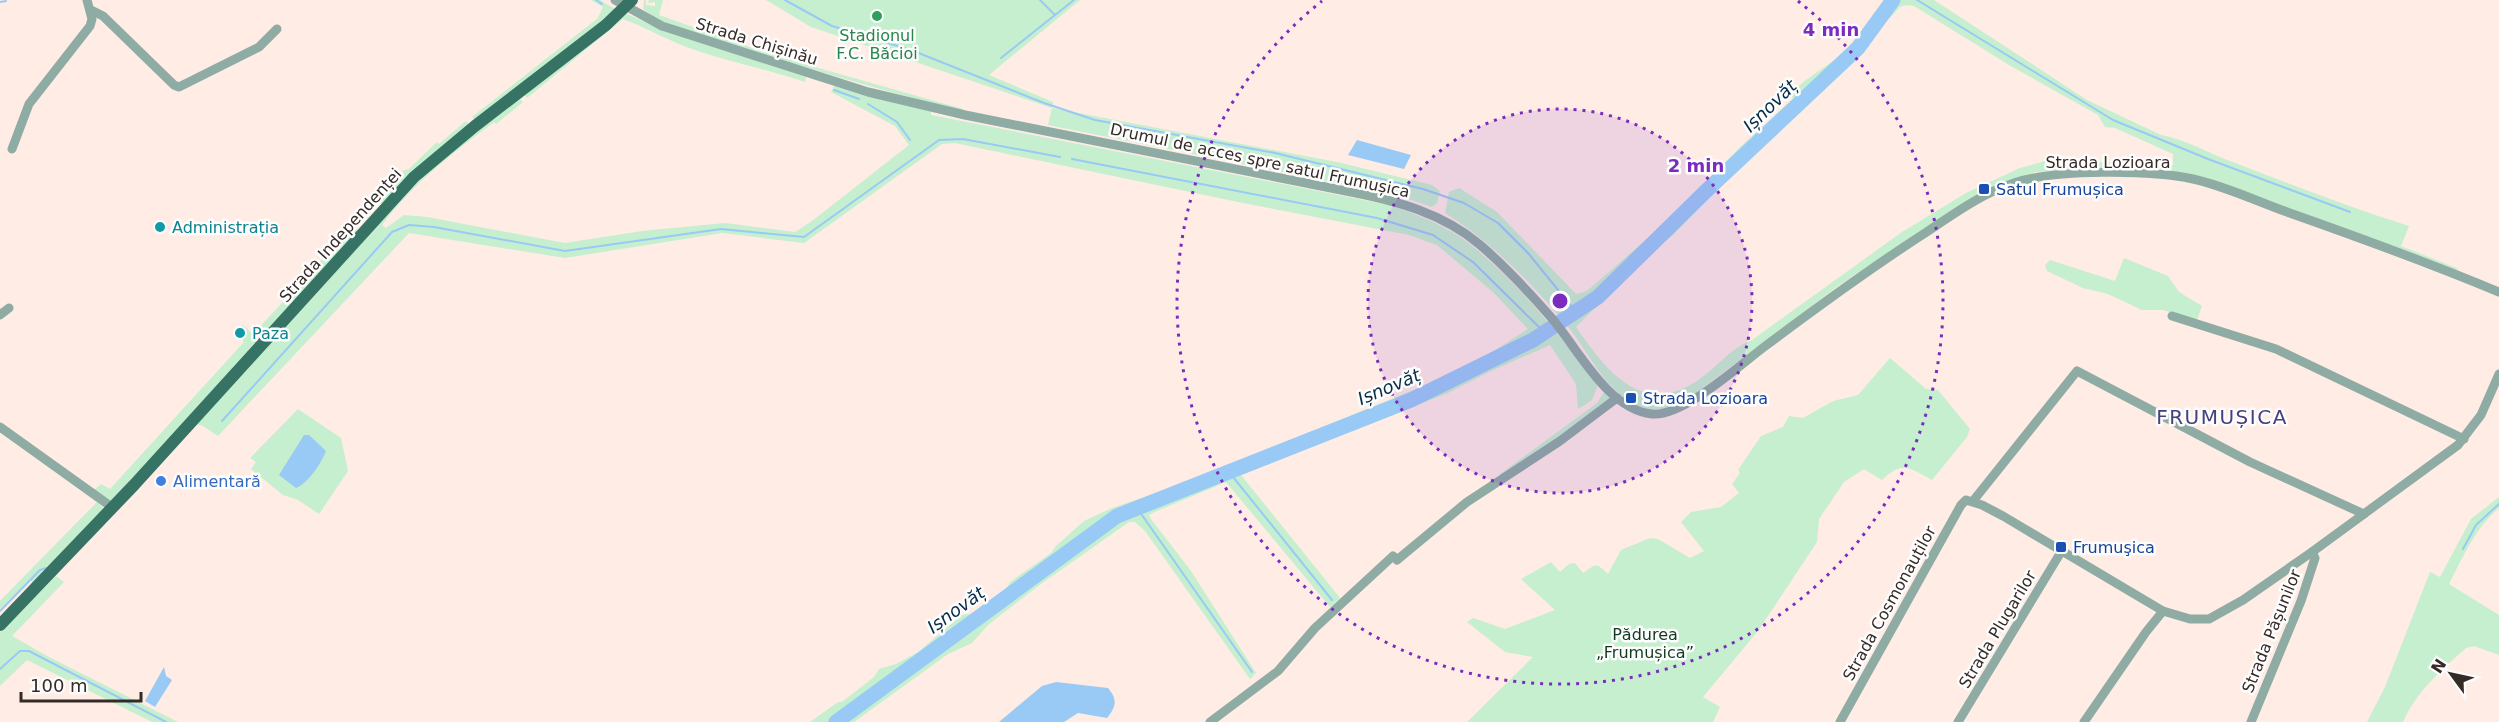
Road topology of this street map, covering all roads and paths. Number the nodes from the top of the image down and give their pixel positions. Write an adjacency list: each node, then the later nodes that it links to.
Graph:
1 (87, 0): 3 (street)
2 (624, 2): 5 (street, Strada Chișinău); 16 (main road, Strada Independenței)
3 (91, 10): 4 (street); 6 (street)
4 (277, 29)
5 (965, 115): 12 (street, Drumul de acces spre satul Frumușica)
6 (12, 149)
7 (2499, 292): 12 (street, Strada Lozioara)
8 (9, 308): 9 (street)
9 (0, 315)
10 (2172, 316): 14 (street)
11 (2499, 374): 14 (street)
12 (1617, 398): 22 (street)
13 (0, 426): 16 (street)
14 (2464, 439): 17 (street)
15 (1970, 501): 17 (street, Strada Cosmonauților); 18 (street); 23 (street, Strada Cosmonauților)
16 (112, 508): 21 (main road, Strada Independenței)
17 (2364, 514): 19 (street)
18 (2061, 552): 20 (street); 24 (street, Strada Plugarilor)
19 (2312, 552): 20 (street); 26 (street, Strada Pășunilor)
20 (2163, 611): 25 (street)
21 (0, 625)
22 (1210, 722)
23 (1840, 722)
24 (1958, 722)
25 (2084, 722)
26 (2251, 722)

